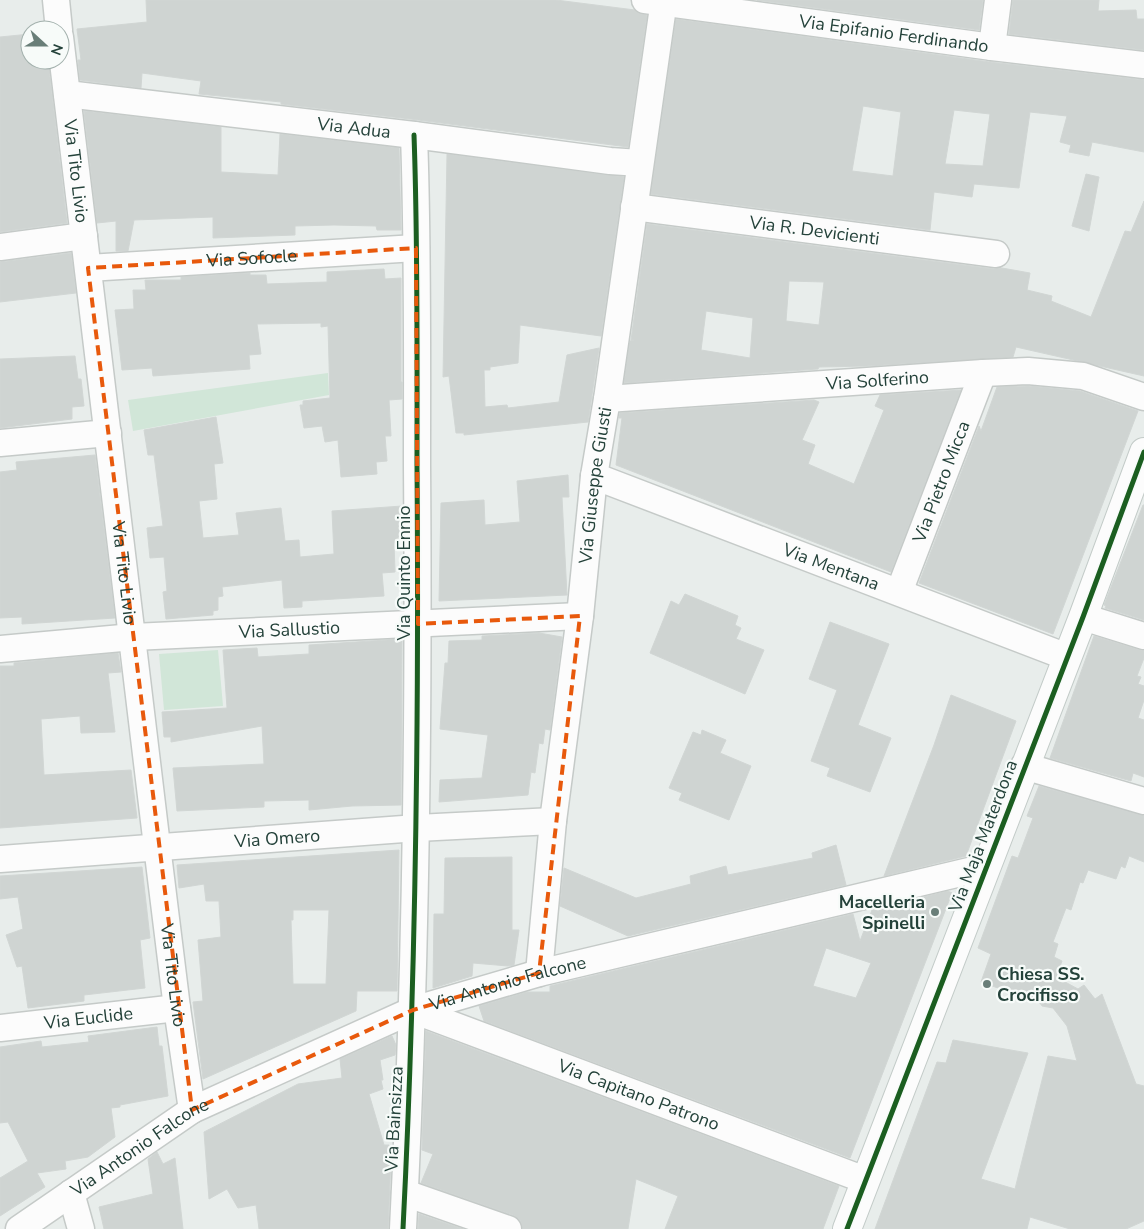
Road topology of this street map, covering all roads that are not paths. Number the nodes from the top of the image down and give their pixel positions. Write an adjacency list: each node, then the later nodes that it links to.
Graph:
1 (56, 0): 4 (street)
2 (998, 0): 5 (street)
3 (658, 1): 5 (street, Via Epifanio Ferdinando); 10 (street, Via Giuseppe Giusti)
4 (58, 20)
5 (992, 47): 6 (street, Via Epifanio Ferdinando)
6 (1144, 65)
7 (64, 70): 8 (street, Via Tito Livio)
8 (67, 94): 9 (street, Via Adua); 12 (street, Via Tito Livio)
9 (414, 135): 10 (street, Via Adua); 14 (street, Via Quinto Ennio)
10 (640, 163): 11 (street, Via Giuseppe Giusti)
11 (634, 207): 15 (street, Via R. Devicienti); 19 (street, Via Giuseppe Giusti)
12 (84, 236): 13 (street); 16 (street, Via Tito Livio)
13 (0, 247)
14 (416, 248): 16 (street, Via Sofocle); 27 (street, Via Quinto Ennio)
15 (996, 254)
16 (88, 268): 20 (street, Via Tito Livio)
17 (983, 373): 18 (street, Via Solferino); 19 (street, Via Solferino); 24 (street, Via Pietro Micca)
18 (1144, 397)
19 (608, 399): 23 (street, Via Giuseppe Giusti)
20 (108, 433): 21 (street); 29 (street, Via Tito Livio)
21 (0, 443)
22 (1144, 452): 26 (main road, Via Maja Materdona)
23 (594, 476): 24 (street, Via Mentana); 25 (street, Via Giuseppe Giusti)
24 (899, 592): 31 (street, Via Mentana)
25 (580, 616): 27 (street, Via Sallustio); 34 (street, Via Giuseppe Giusti)
26 (1083, 617): 28 (street); 31 (main road, Via Maja Materdona)
27 (418, 624): 29 (street, Via Sallustio); 35 (street, Via Quinto Ennio)
28 (1144, 636)
29 (133, 638): 30 (street, Via Sallustio); 36 (street, Via Tito Livio)
30 (0, 649)
31 (1067, 657): 32 (main road, Via Maja Materdona)
32 (1024, 766): 33 (street); 38 (main road, Via Maja Materdona)
33 (1144, 801)
34 (553, 821): 35 (street, Via Omero); 39 (street, Via Giuseppe Giusti)
35 (417, 828): 36 (street, Via Omero); 41 (street, Via Quinto Ennio)
36 (157, 846): 37 (street, Via Omero); 40 (street, Via Tito Livio)
37 (0, 859)
38 (986, 867): 39 (street, Via Antonio Falcone); 44 (main road, Via Maja Materdona)
39 (539, 973): 41 (street, Via Antonio Falcone)
40 (177, 1008): 42 (street, Via Euclide); 43 (street, Via Tito Livio)
41 (413, 1010): 43 (street, Via Antonio Falcone); 44 (street, Via Capitano Patrono); 46 (street, Via Bainsizza)
42 (0, 1028)
43 (192, 1110): 45 (street, Via Antonio Falcone)
44 (865, 1180): 51 (main road, Via Maja Materdona)
45 (71, 1193): 47 (street, Via Antonio Falcone); 48 (street)
46 (405, 1193): 49 (street, Via Bainsizza); 50 (street)
47 (19, 1229)
48 (81, 1229)
49 (403, 1229)
50 (508, 1229)
51 (847, 1229)

